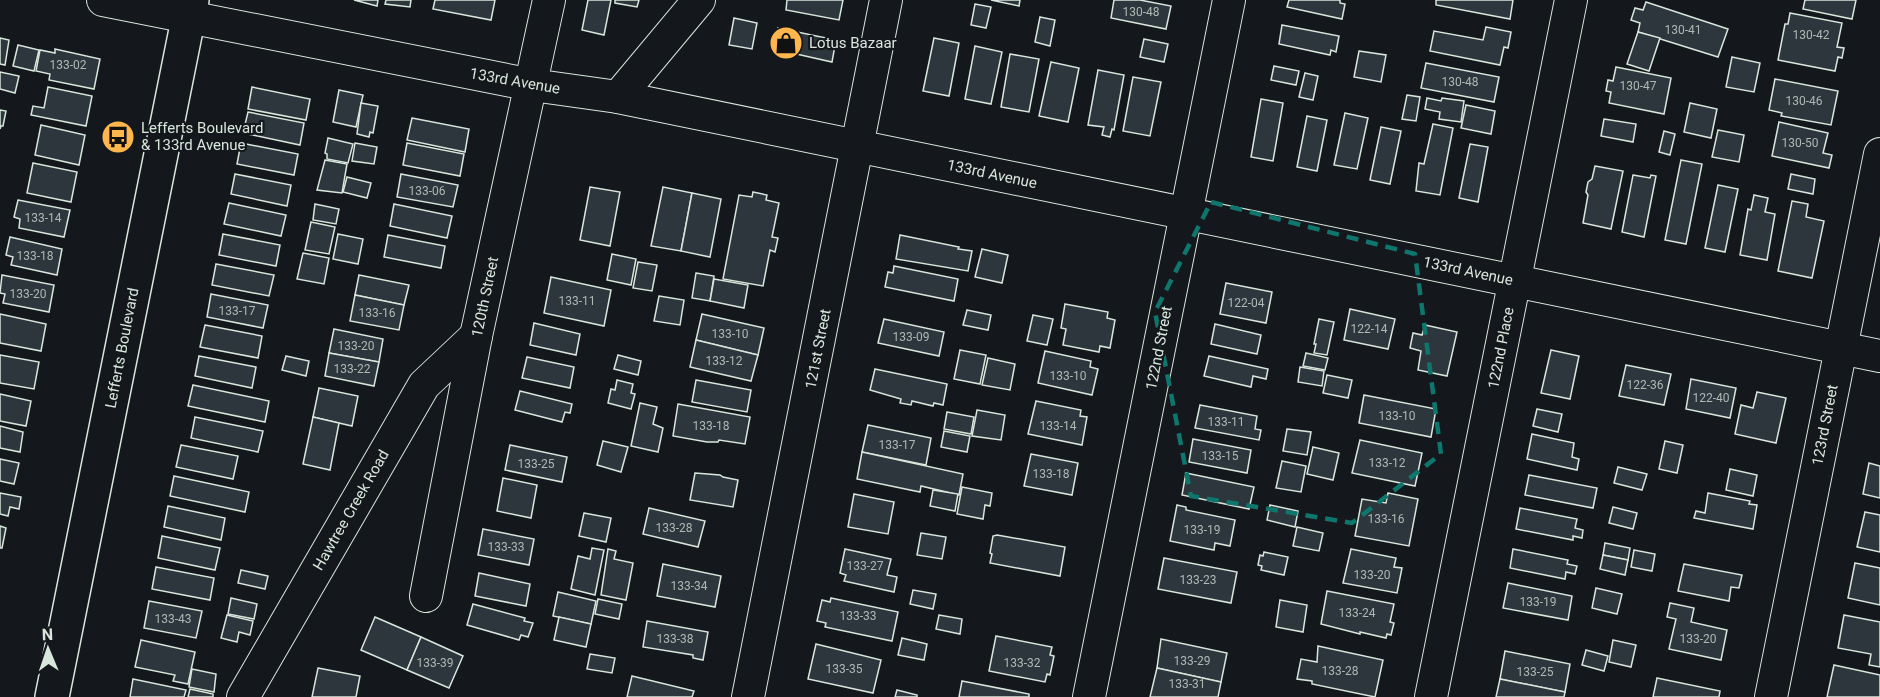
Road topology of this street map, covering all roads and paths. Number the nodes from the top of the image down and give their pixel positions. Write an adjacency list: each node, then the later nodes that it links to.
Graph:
1 (103, 0): 7 (street, 133rd Avenue)
2 (549, 0): 8 (street, 120th Street)
3 (699, 0): 9 (street)
4 (886, 0): 10 (street, 121st Street)
5 (1229, 0): 12 (street, 122nd Street)
6 (1571, 0): 13 (street, 122nd Place)
7 (190, 9): 8 (street, 133rd Avenue); 18 (main road, Lefferts Boulevard)
8 (532, 85): 9 (street, 133rd Avenue); 14 (street, 120th Street)
9 (618, 97): 10 (street, 133rd Avenue)
10 (858, 146): 12 (street, 133rd Avenue); 20 (street, 121st Street)
11 (1880, 154): 15 (street, 123rd Street)
12 (1186, 214): 13 (street, 133rd Avenue); 21 (street, 122nd Street)
13 (1515, 281): 15 (street, 133rd Avenue); 22 (street, 122nd Place)
14 (476, 336): 17 (street, 120th Street); 19 (street, Hawtree Creek Road)
15 (1841, 348): 16 (street, 133rd Avenue); 23 (street, 123rd Street)
16 (1880, 356)
17 (426, 596)
18 (52, 697)
19 (243, 697)
20 (747, 697)
21 (1089, 697)
22 (1431, 697)
23 (1771, 697)

